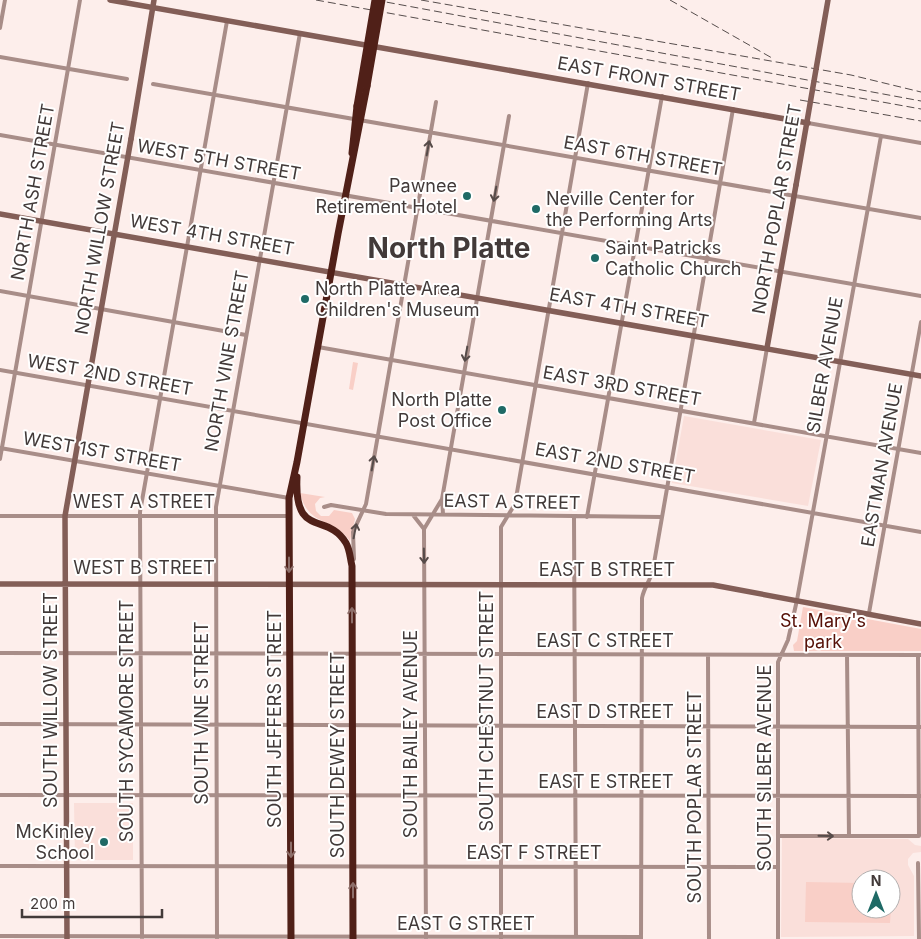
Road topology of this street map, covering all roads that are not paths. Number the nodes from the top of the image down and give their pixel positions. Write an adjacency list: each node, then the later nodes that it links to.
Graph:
1 (5, 0): 10 (street)
2 (80, 0): 14 (street, NORTH ASH STREET)
3 (110, 0): 8 (main road, EAST FRONT STREET)
4 (154, 0): 33 (main road, NORTH WILLOW STREET, bridge)
5 (375, 0): 22 (highway, bridge)
6 (382, 0): 22 (highway, bridge)
7 (828, 0): 40 (main road, NORTH POPLAR STREET, bridge)
8 (152, 8): 9 (main road, EAST FRONT STREET); 12 (street)
9 (227, 21): 11 (main road, EAST FRONT STREET); 18 (street, SOUTH SYCAMORE STREET)
10 (0, 28)
11 (300, 33): 16 (main road, EAST FRONT STREET); 21 (street, NORTH VINE STREET)
12 (147, 38)
13 (0, 57): 14 (street)
14 (68, 69): 15 (street); 31 (street, NORTH ASH STREET)
15 (127, 79)
16 (588, 83): 19 (main road, EAST FRONT STREET); 34 (street, SOUTH CHESTNUT STREET)
17 (153, 84): 18 (street, EAST 6TH STREET)
18 (213, 94): 21 (street, EAST 6TH STREET); 35 (street, SOUTH SYCAMORE STREET)
19 (662, 96): 23 (main road, EAST FRONT STREET); 36 (street)
20 (436, 102): 27 (street, SOUTH DEWEY STREET)
21 (285, 107): 25 (street, EAST 6TH STREET); 37 (street, NORTH VINE STREET)
22 (360, 107): 25 (highway)
23 (733, 109): 26 (main road, EAST FRONT STREET); 38 (street)
24 (509, 116): 32 (street)
25 (358, 119): 27 (street, EAST 6TH STREET); 39 (highway)
26 (808, 123): 29 (street, EAST FRONT STREET)
27 (431, 132): 32 (street, EAST 6TH STREET); 41 (street, SOUTH DEWEY STREET, one-way to 27)
28 (0, 135): 31 (street, WEST 5TH STREET)
29 (881, 136): 30 (street, EAST FRONT STREET); 42 (street, SILBER AVENUE)
30 (921, 142)
31 (54, 145): 33 (street, WEST 5TH STREET); 45 (street, NORTH ASH STREET)
32 (503, 146): 34 (street, EAST 6TH STREET); 46 (street, one-way to 46)
33 (128, 158): 35 (street, WEST 5TH STREET); 48 (main road, NORTH WILLOW STREET)
34 (575, 159): 36 (street, EAST 6TH STREET); 47 (street, SOUTH CHESTNUT STREET)
35 (200, 170): 37 (street, WEST 5TH STREET); 49 (street, SOUTH SYCAMORE STREET)
36 (648, 171): 38 (street, EAST 6TH STREET); 50 (street)
37 (272, 183): 39 (street, WEST 5TH STREET); 51 (street, NORTH VINE STREET)
38 (722, 183): 40 (street, EAST 6TH STREET); 52 (street)
39 (345, 196): 41 (street, WEST 5TH STREET); 53 (highway)
40 (794, 196): 42 (street, EAST 6TH STREET); 54 (main road, NORTH POPLAR STREET)
41 (417, 208): 46 (street, WEST 5TH STREET); 55 (street, SOUTH DEWEY STREET)
42 (866, 209): 44 (street, EAST 6TH STREET); 56 (street, SILBER AVENUE)
43 (0, 214): 45 (main road, WEST 4TH STREET)
44 (921, 218)
45 (42, 221): 48 (main road, WEST 4TH STREET); 58 (street, NORTH ASH STREET)
46 (490, 221): 47 (street, WEST 5TH STREET); 60 (street)
47 (562, 233): 50 (street, WEST 5TH STREET); 62 (street, SOUTH CHESTNUT STREET)
48 (114, 234): 49 (main road, WEST 4TH STREET); 61 (main road, NORTH WILLOW STREET)
49 (187, 246): 51 (main road, WEST 4TH STREET); 63 (street, SOUTH SYCAMORE STREET)
50 (635, 246): 52 (street, WEST 5TH STREET); 64 (street)
51 (259, 259): 53 (main road, WEST 4TH STREET); 66 (street, NORTH VINE STREET)
52 (707, 259): 54 (street, WEST 5TH STREET); 67 (street)
53 (331, 271): 55 (main road, EAST 4TH STREET); 68 (highway)
54 (780, 272): 56 (street, WEST 5TH STREET); 69 (main road, NORTH POPLAR STREET)
55 (403, 284): 60 (main road, EAST 4TH STREET); 70 (street, SOUTH DEWEY STREET)
56 (853, 284): 59 (street, WEST 5TH STREET); 71 (street, SILBER AVENUE)
57 (0, 291): 58 (street)
58 (29, 296): 61 (street); 73 (street, NORTH ASH STREET)
59 (921, 296)
60 (476, 297): 62 (main road, EAST 4TH STREET); 74 (street, one-way to 74)
61 (101, 309): 63 (street); 77 (main road, NORTH WILLOW STREET)
62 (550, 310): 64 (main road, EAST 4TH STREET); 78 (street, SOUTH CHESTNUT STREET)
63 (174, 322): 66 (street); 79 (street, SOUTH SYCAMORE STREET)
64 (622, 322): 67 (main road, EAST 4TH STREET); 80 (street)
65 (921, 322): 75 (street, EASTMAN AVENUE)
66 (246, 335): 81 (street, NORTH VINE STREET)
67 (694, 335): 69 (main road, EAST 4TH STREET); 82 (street)
68 (318, 347): 70 (street, EAST 3RD STREET); 84 (highway)
69 (767, 348): 71 (main road, EAST 4TH STREET); 83 (street, NORTH POPLAR STREET)
70 (391, 360): 74 (street, EAST 3RD STREET); 85 (street, SOUTH DEWEY STREET)
71 (839, 361): 75 (main road, EAST 4TH STREET); 86 (street, SILBER AVENUE)
72 (0, 370): 73 (street, WEST 2ND STREET)
73 (15, 372): 77 (street, WEST 2ND STREET); 87 (street, NORTH ASH STREET)
74 (463, 373): 78 (street, EAST 3RD STREET); 88 (street)
75 (912, 374): 76 (main road, EAST 4TH STREET); 89 (street, EASTMAN AVENUE)
76 (921, 376)
77 (87, 385): 79 (street, WEST 2ND STREET); 92 (main road, NORTH WILLOW STREET)
78 (536, 385): 80 (street, EAST 3RD STREET); 93 (street, SOUTH CHESTNUT STREET)
79 (160, 398): 81 (street, WEST 2ND STREET); 95 (street, SOUTH SYCAMORE STREET)
80 (608, 398): 82 (street, EAST 3RD STREET); 96 (street)
81 (232, 411): 84 (street, WEST 2ND STREET); 97 (street, NORTH VINE STREET)
82 (681, 411): 83 (street, EAST 3RD STREET); 98 (street)
83 (754, 423): 86 (street, EAST 3RD STREET)
84 (304, 424): 85 (street, EAST 2ND STREET); 94 (highway)
85 (378, 436): 88 (street, EAST 2ND STREET); 102 (street, SOUTH DEWEY STREET, one-way to 85)
86 (826, 437): 89 (street, EAST 3RD STREET); 103 (street, SILBER AVENUE)
87 (1, 448): 91 (street, NORTH ASH STREET); 92 (street, WEST 1ST STREET)
88 (450, 449): 93 (street, EAST 2ND STREET); 100 (street)
89 (898, 449): 90 (street, EAST 3RD STREET); 116 (street, EASTMAN AVENUE)
90 (921, 453)
91 (0, 458)
92 (74, 461): 95 (street, WEST 1ST STREET); 109 (main road, SOUTH WILLOW STREET)
93 (523, 461): 96 (street, EAST 2ND STREET); 107 (street, SOUTH CHESTNUT STREET)
94 (297, 462): 99 (highway, SOUTH JEFFERS STREET); 119 (highway, SOUTH DEWEY STREET)
95 (147, 474): 97 (street, WEST 1ST STREET); 110 (street, SOUTH SYCAMORE STREET)
96 (595, 474): 98 (street, EAST 2ND STREET); 114 (street)
97 (219, 486): 99 (street, WEST 1ST STREET); 111 (street, SOUTH VINE STREET)
98 (668, 486): 103 (street, EAST 2ND STREET); 115 (street)
99 (289, 498): 112 (highway, SOUTH JEFFERS STREET)
100 (442, 499): 105 (street); 106 (street, SOUTH BAILEY AVENUE)
101 (324, 507): 102 (street, EAST A STREET)
102 (362, 510): 104 (street, EAST A STREET); 119 (street, SOUTH DEWEY STREET, one-way to 102)
103 (813, 512): 116 (street, EAST 2ND STREET); 130 (street, SILBER AVENUE)
104 (413, 514): 106 (street, EAST A STREET); 117 (street)
105 (443, 514): 106 (street, EAST A STREET); 107 (street, EAST A STREET)
106 (431, 515): 117 (street, SOUTH BAILEY AVENUE)
107 (508, 515): 113 (street, EAST A STREET); 127 (street, SOUTH CHESTNUT STREET)
108 (0, 516): 109 (street, WEST A STREET)
109 (65, 516): 110 (street, WEST A STREET); 120 (main road, SOUTH WILLOW STREET)
110 (140, 516): 111 (street, WEST A STREET); 121 (street, SOUTH SYCAMORE STREET)
111 (215, 516): 112 (street, WEST A STREET); 122 (street, SOUTH VINE STREET)
112 (288, 516): 123 (highway, SOUTH JEFFERS STREET, one-way to 123)
113 (574, 517): 114 (street, EAST A STREET); 128 (street)
114 (587, 517): 115 (street, EAST A STREET)
115 (662, 517): 129 (street)
116 (885, 526): 118 (street, EAST 2ND STREET); 131 (street, EASTMAN AVENUE)
117 (424, 529): 126 (street, SOUTH BAILEY AVENUE, one-way to 126)
118 (921, 532)
119 (352, 570): 124 (highway, SOUTH DEWEY STREET)
120 (65, 583): 121 (main road, WEST B STREET); 125 (main road, WEST B STREET); 134 (main road, SOUTH WILLOW STREET)
121 (140, 583): 122 (main road, WEST B STREET); 135 (street, SOUTH SYCAMORE STREET)
122 (216, 583): 123 (main road, WEST B STREET); 136 (street, SOUTH VINE STREET)
123 (289, 583): 124 (main road, EAST B STREET); 137 (highway, SOUTH JEFFERS STREET)
124 (352, 583): 126 (main road, EAST B STREET); 139 (highway, SOUTH DEWEY STREET, one-way to 124)
125 (0, 584)
126 (424, 584): 127 (main road, EAST B STREET); 138 (street, SOUTH BAILEY AVENUE)
127 (500, 584): 128 (main road, EAST B STREET); 140 (street, SOUTH CHESTNUT STREET)
128 (574, 584): 129 (main road, EAST B STREET); 141 (street)
129 (647, 584): 130 (main road, EAST B STREET); 142 (street)
130 (797, 600): 131 (main road, EAST B STREET); 144 (street, SOUTH SILBER AVENUE)
131 (869, 613): 132 (main road, EAST B STREET)
132 (921, 624)
133 (0, 653): 134 (street, EAST C STREET)
134 (66, 654): 135 (street, EAST C STREET); 148 (main road, SOUTH WILLOW STREET)
135 (140, 654): 136 (street, EAST C STREET); 149 (street, SOUTH SYCAMORE STREET)
136 (216, 654): 137 (street, EAST C STREET); 150 (street, SOUTH VINE STREET)
137 (289, 654): 139 (street, EAST C STREET); 151 (highway, SOUTH JEFFERS STREET)
138 (425, 654): 139 (street, EAST C STREET); 140 (street, EAST C STREET); 153 (street, SOUTH BAILEY AVENUE)
139 (352, 655): 152 (highway, SOUTH DEWEY STREET)
140 (500, 655): 141 (street, EAST C STREET); 154 (street, SOUTH CHESTNUT STREET)
141 (575, 655): 142 (street, EAST C STREET); 155 (street)
142 (642, 655): 143 (street, EAST C STREET); 156 (street)
143 (708, 655): 144 (street, EAST C STREET); 159 (street, SOUTH POPLAR STREET)
144 (779, 655): 145 (street, EAST C STREET); 157 (street, SOUTH SILBER AVENUE)
145 (847, 655): 146 (street, EAST C STREET); 158 (street)
146 (919, 655): 160 (street)
147 (0, 724): 148 (street, EAST D STREET)
148 (66, 724): 149 (street, EAST D STREET); 162 (main road, SOUTH WILLOW STREET)
149 (141, 725): 150 (street, EAST D STREET); 163 (street, SOUTH SYCAMORE STREET)
150 (216, 725): 151 (street, EAST D STREET); 164 (street, SOUTH VINE STREET)
151 (290, 725): 152 (street, EAST D STREET); 165 (highway, SOUTH JEFFERS STREET)
152 (352, 725): 153 (street, EAST D STREET); 166 (highway, SOUTH DEWEY STREET)
153 (426, 725): 154 (street, EAST D STREET); 174 (street, SOUTH BAILEY AVENUE)
154 (500, 725): 155 (street, EAST D STREET); 167 (street, SOUTH CHESTNUT STREET)
155 (575, 726): 156 (street, EAST D STREET); 168 (street)
156 (642, 726): 159 (street, EAST D STREET); 169 (street)
157 (778, 726): 158 (street, EAST D STREET); 159 (street, EAST D STREET); 171 (street, SOUTH SILBER AVENUE)
158 (848, 726): 160 (street, EAST D STREET); 172 (street)
159 (709, 727): 170 (street, SOUTH POPLAR STREET)
160 (920, 727): 173 (street)
161 (0, 795): 162 (street, EAST E STREET)
162 (66, 795): 163 (street, EAST E STREET); 179 (main road, SOUTH WILLOW STREET)
163 (141, 796): 164 (street, EAST E STREET); 181 (street, SOUTH SYCAMORE STREET)
164 (216, 796): 165 (street, EAST E STREET); 182 (street, SOUTH VINE STREET)
165 (290, 796): 166 (street, EAST E STREET); 183 (highway, SOUTH JEFFERS STREET, one-way to 183)
166 (353, 796): 174 (street, EAST E STREET); 189 (highway, SOUTH DEWEY STREET)
167 (500, 796): 168 (street, EAST E STREET); 174 (street, EAST E STREET); 185 (street, SOUTH CHESTNUT STREET)
168 (575, 796): 169 (street, EAST E STREET); 186 (street)
169 (642, 796): 170 (street, EAST E STREET); 187 (street)
170 (709, 796): 171 (street, EAST E STREET); 188 (street, SOUTH POPLAR STREET)
171 (778, 796): 172 (street, EAST E STREET); 175 (street, SOUTH SILBER AVENUE)
172 (848, 796): 173 (street, EAST E STREET); 176 (street)
173 (920, 796): 176 (street)
174 (426, 797): 184 (street, SOUTH BAILEY AVENUE)
175 (778, 836): 176 (street, one-way to 176); 180 (street, SOUTH SILBER AVENUE)
176 (849, 836)
177 (918, 863): 202 (street)
178 (0, 866): 179 (street, EAST F STREET)
179 (66, 866): 181 (street, EAST F STREET); 191 (main road, SOUTH WILLOW STREET)
180 (778, 866): 188 (street, EAST F STREET); 201 (street, SOUTH SILBER AVENUE)
181 (141, 867): 182 (street, EAST F STREET); 192 (street, SOUTH SYCAMORE STREET)
182 (216, 867): 183 (street, EAST F STREET); 193 (street, SOUTH VINE STREET)
183 (291, 867): 189 (street, EAST F STREET); 194 (highway, SOUTH JEFFERS STREET)
184 (426, 867): 185 (street, EAST F STREET); 189 (street, EAST F STREET); 196 (street, SOUTH BAILEY AVENUE)
185 (500, 867): 186 (street, EAST F STREET); 197 (street, SOUTH CHESTNUT STREET)
186 (576, 867): 187 (street, EAST F STREET); 198 (street)
187 (641, 867): 188 (street, EAST F STREET); 199 (street)
188 (709, 867): 200 (street, SOUTH POPLAR STREET)
189 (353, 868): 195 (highway, SOUTH DEWEY STREET, one-way to 189)
190 (0, 936): 191 (street, EAST G STREET)
191 (67, 938): 192 (street, EAST G STREET)
192 (142, 938): 193 (street, EAST G STREET)
193 (217, 938): 194 (street, EAST G STREET)
194 (291, 938): 195 (street, EAST G STREET)
195 (353, 938): 196 (street, EAST G STREET)
196 (426, 938): 197 (street, EAST G STREET)
197 (501, 938): 198 (street, EAST G STREET)
198 (576, 938): 199 (street, EAST G STREET)
199 (641, 938)
200 (710, 939)
201 (778, 939)
202 (920, 939)

